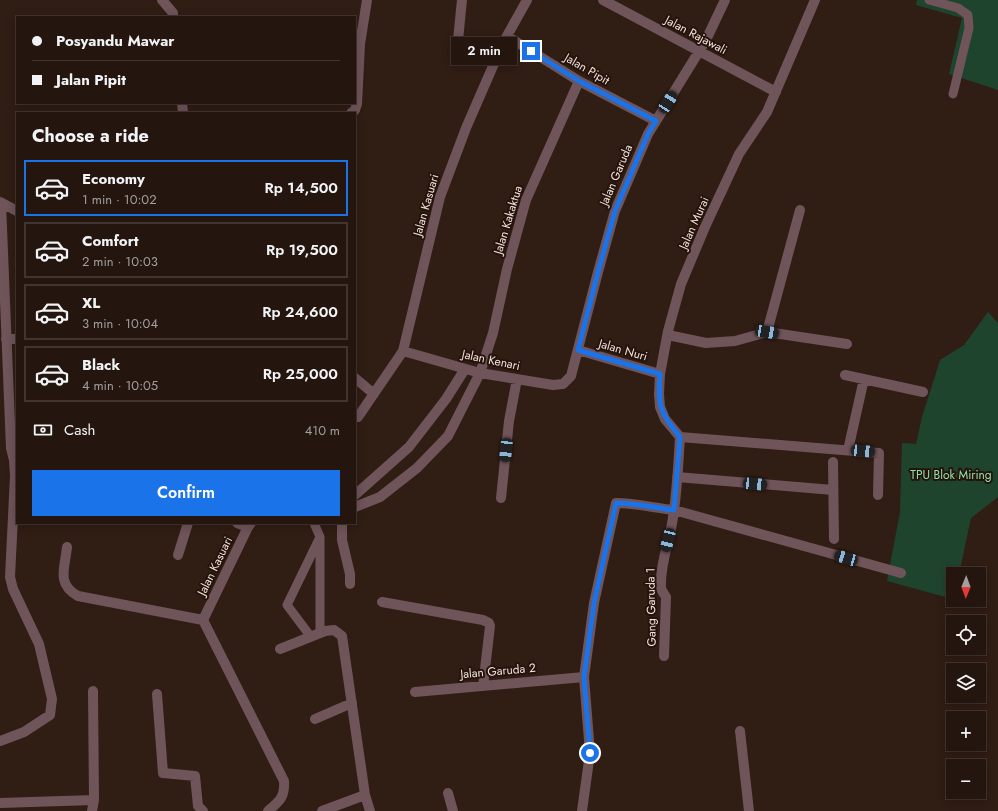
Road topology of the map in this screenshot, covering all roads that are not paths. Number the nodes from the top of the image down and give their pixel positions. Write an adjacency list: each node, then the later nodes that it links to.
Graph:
1 (162, 0): 9 (street)
2 (368, 0): 16 (street)
3 (462, 0): 11 (street)
4 (527, 0): 10 (street, Jalan Kasuari)
5 (603, 0): 12 (street, Jalan Rajawali)
6 (725, 0): 12 (street, Jalan Garuda)
7 (815, 0): 14 (street, Jalan Murai)
8 (929, 0): 15 (lane)
9 (173, 16)
10 (507, 36): 13 (street, Jalan Pipit); 28 (street, Jalan Kasuari)
11 (457, 50)
12 (699, 51): 14 (street, Jalan Rajawali); 17 (street, Jalan Garuda)
13 (579, 81): 17 (street, Jalan Pipit); 30 (street, Jalan Kakaktua)
14 (776, 92): 23 (street, Jalan Murai)
15 (953, 94)
16 (352, 112)
17 (656, 121): 27 (street, Jalan Garuda)
18 (0, 202): 19 (street); 21 (street)
19 (16, 210)
20 (800, 210): 22 (street)
21 (2, 263): 24 (street)
22 (767, 332): 23 (street); 26 (street)
23 (668, 335): 31 (street, Jalan Murai)
24 (6, 339): 25 (street); 39 (street)
25 (16, 339)
26 (847, 344)
27 (578, 350): 31 (street, Jalan Nuri); 33 (street, Jalan Garuda)
28 (403, 351): 29 (street, Jalan Kenari); 38 (street, Jalan Kasuari)
29 (465, 369): 30 (street, Jalan Kenari); 47 (street)
30 (480, 373): 35 (street, Jalan Kenari); 49 (street, Jalan Kakaktua)
31 (660, 374): 41 (street, Jalan Murai)
32 (844, 375): 36 (street)
33 (571, 376): 35 (street, Jalan Kenari)
34 (356, 379): 38 (street)
35 (517, 379): 48 (street)
36 (864, 379): 37 (street); 42 (street)
37 (923, 392)
38 (374, 394): 40 (street, Jalan Kasuari)
39 (9, 397): 74 (street)
40 (358, 417)
41 (680, 437): 42 (street); 44 (street, Gang Garuda 1)
42 (848, 450): 46 (street)
43 (833, 462): 45 (street)
44 (677, 477): 45 (street); 50 (street, Gang Garuda 1)
45 (833, 490): 56 (street)
46 (878, 494)
47 (356, 495)
48 (501, 498)
49 (356, 507)
50 (674, 510): 59 (street); 65 (street, Gang Garuda 1); 66 (street)
51 (188, 524): 58 (street)
52 (314, 524): 55 (lane)
53 (342, 524): 60 (street)
54 (250, 525): 62 (street, Jalan Kasuari)
55 (320, 537): 63 (lane); 63 (lane)
56 (834, 539)
57 (67, 547): 62 (street)
58 (178, 555)
59 (901, 573)
60 (350, 584)
61 (382, 602): 67 (street)
62 (203, 620): 81 (street)
63 (315, 635): 64 (street); 71 (street)
64 (280, 650)
65 (664, 656)
66 (584, 677): 67 (street, Jalan Garuda 2); 85 (street)
67 (483, 686): 69 (street, Jalan Garuda 2)
68 (93, 691): 77 (street)
69 (414, 692)
70 (157, 694): 80 (street)
71 (352, 703): 72 (street); 76 (street)
72 (315, 719)
73 (740, 731): 86 (street)
74 (0, 741)
75 (448, 793): 84 (street)
76 (365, 795): 82 (street); 83 (street)
77 (94, 800): 78 (street); 79 (street)
78 (0, 803)
79 (92, 811)
80 (203, 811)
81 (268, 811)
82 (322, 811)
83 (370, 811)
84 (454, 811)
85 (582, 811)
86 (749, 811)

